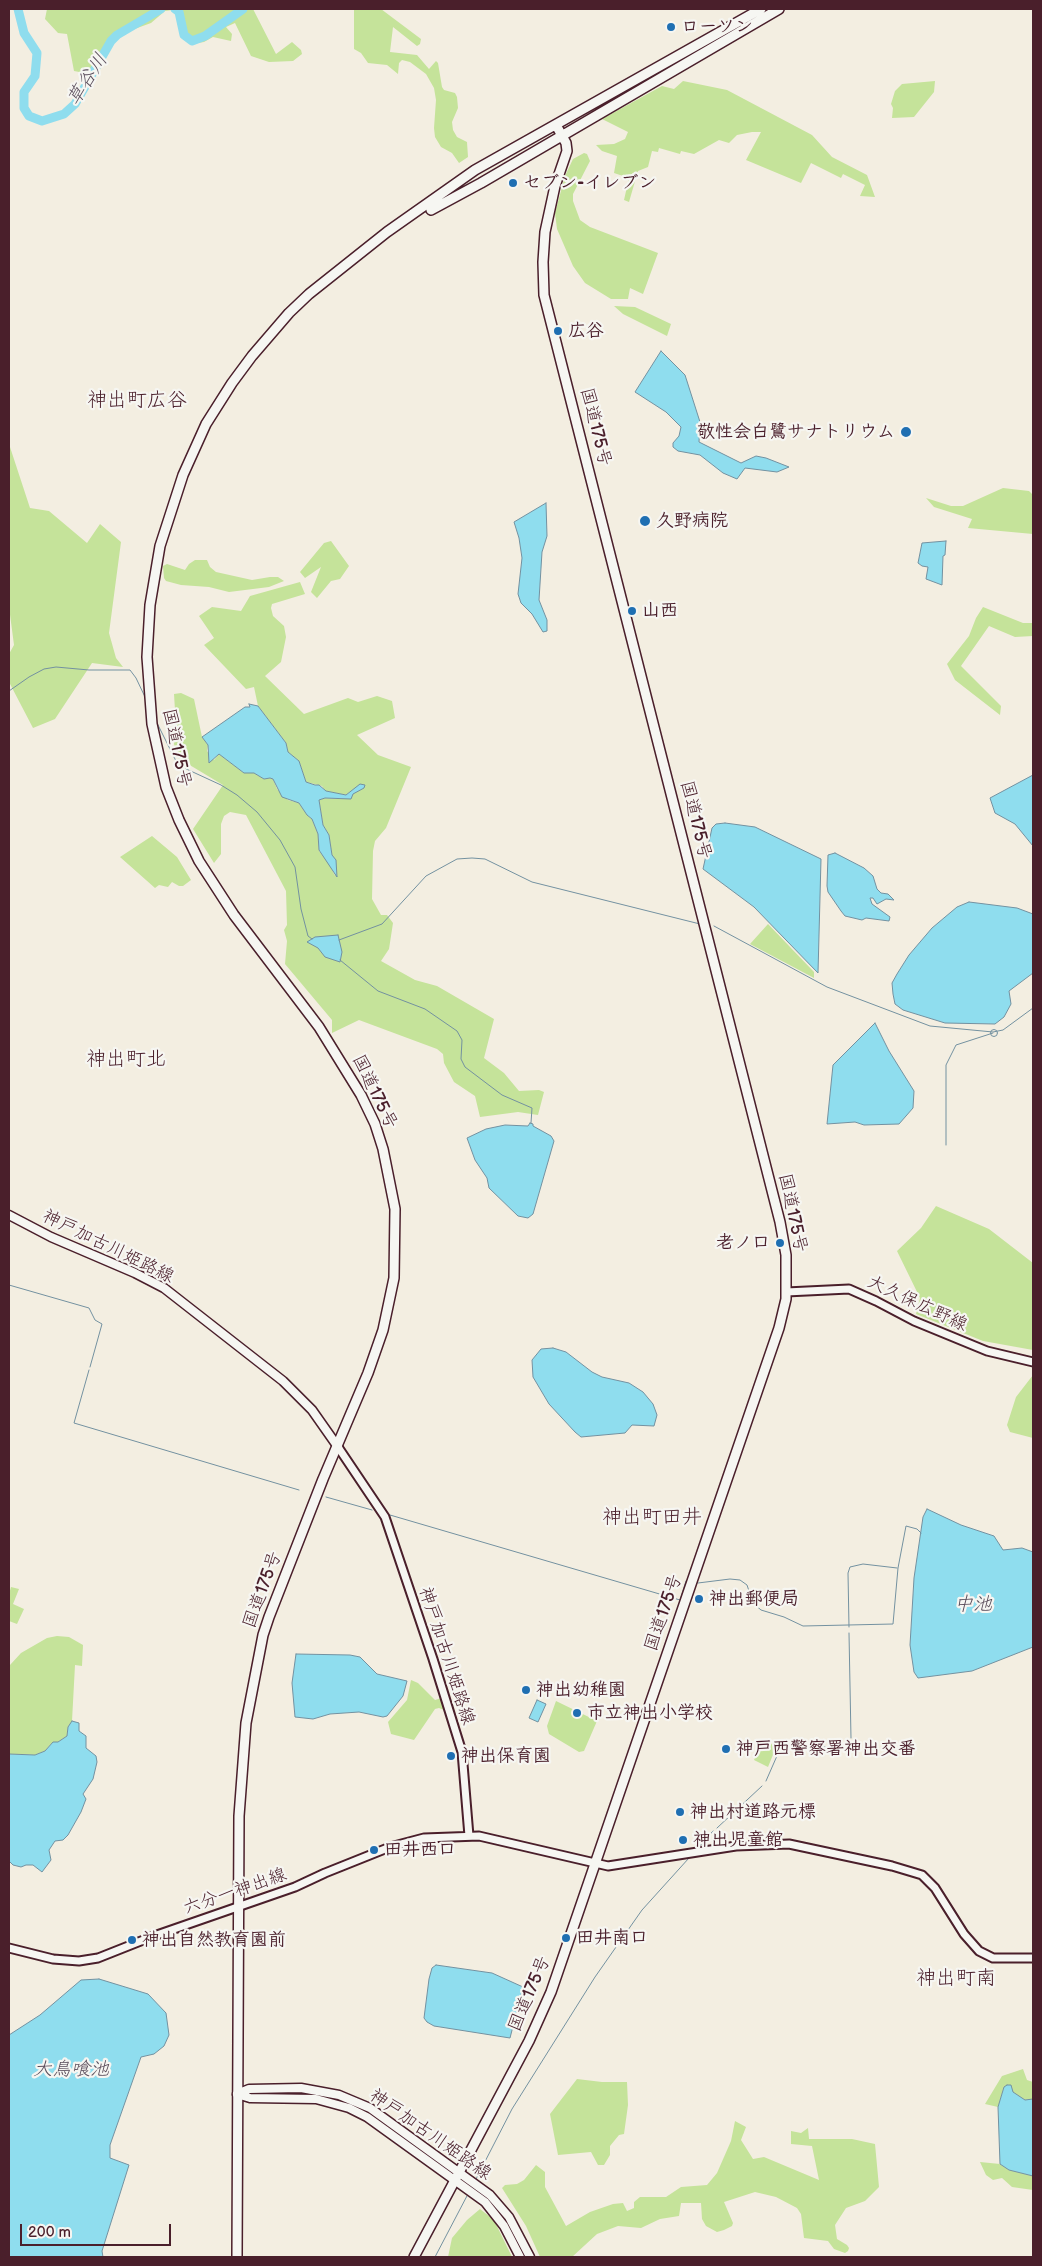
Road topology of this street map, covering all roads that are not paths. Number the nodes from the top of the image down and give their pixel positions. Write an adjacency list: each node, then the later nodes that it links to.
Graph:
1 (761, 9): 3 (highway, 国道175号)
2 (779, 9): 4 (highway, 国道175号)
3 (556, 125): 4 (highway, 国道175号); 5 (highway, 国道175号)
4 (562, 136): 5 (highway, 国道175号); 7 (highway, 国道175号)
5 (365, 250): 9 (highway, 国道175号)
6 (9, 1214): 9 (main road, 神戸加古川姫路線)
7 (786, 1292): 8 (street, 大久保広野線); 11 (highway, 国道175号)
8 (1033, 1362)
9 (338, 1447): 10 (street, 神戸加古川姫路線); 12 (highway, 国道175号)
10 (469, 1836): 11 (street); 12 (street, 六分一神出線)
11 (595, 1864): 14 (street); 16 (highway, 国道175号)
12 (238, 1906): 13 (street, 六分一神出線); 15 (highway, 国道175号)
13 (9, 1948)
14 (1033, 1958)
15 (237, 2094): 16 (main road, 神戸加古川姫路線); 17 (highway, 国道175号)
16 (458, 2176): 18 (highway, 国道175号); 19 (main road, 神戸加古川姫路線); 20 (main road, 神戸加古川姫路線)
17 (238, 2257)
18 (414, 2257)
19 (520, 2257)
20 (530, 2257)

